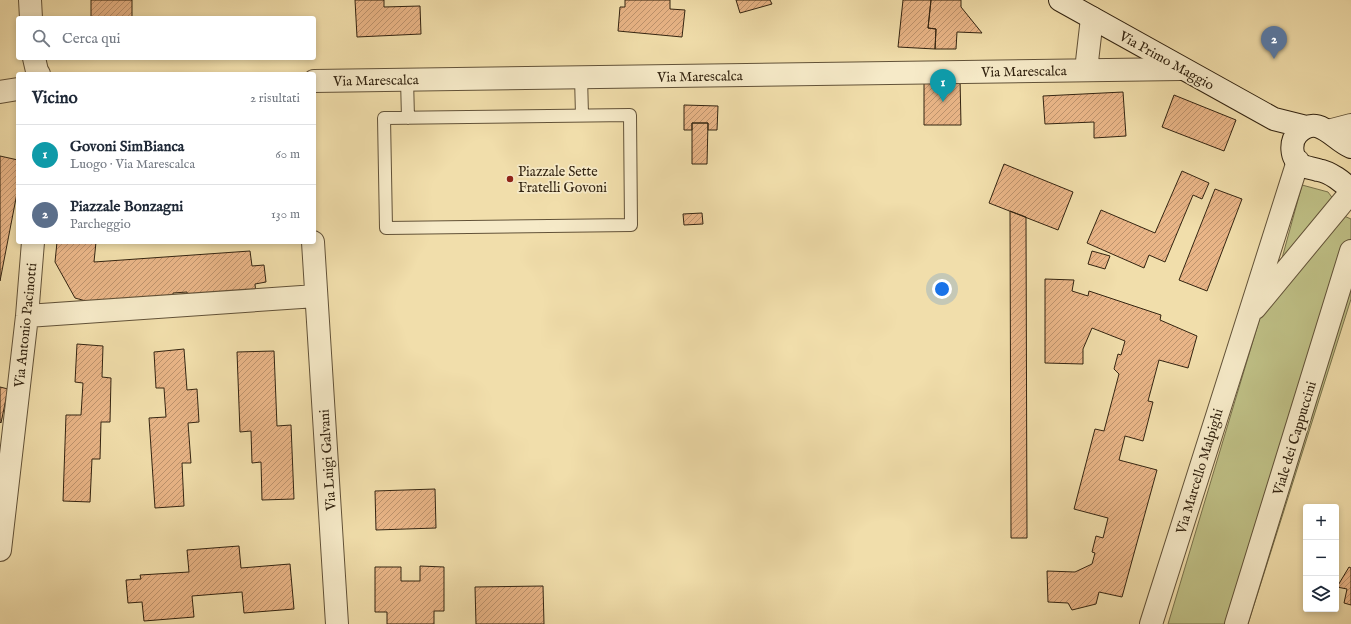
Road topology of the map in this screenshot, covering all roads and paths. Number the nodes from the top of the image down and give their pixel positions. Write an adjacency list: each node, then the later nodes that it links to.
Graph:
1 (30, 0): 4 (street)
2 (1060, 0): 3 (street, Via Primo Maggio)
3 (1088, 11): 6 (street, Via Primo Maggio); 7 (street, Via Marescalca)
4 (31, 16)
5 (35, 60): 8 (street)
6 (1181, 69): 7 (street, Via Marescalca); 16 (street, Via Primo Maggio)
7 (1086, 70): 9 (street, Via Marescalca)
8 (38, 72)
9 (581, 77): 10 (street, Via Marescalca); 14 (lane)
10 (407, 79): 11 (street, Via Marescalca); 15 (lane)
11 (316, 81)
12 (16, 89): 13 (street)
13 (0, 92)
14 (582, 116): 15 (lane); 15 (lane)
15 (408, 118)
16 (1274, 119): 18 (street, Via Primo Maggio); 21 (street)
17 (1351, 125): 19 (street)
18 (1306, 127): 19 (street, Via Primo Maggio); 21 (street, Via Marcello Malpighi)
19 (1328, 131): 20 (street)
20 (1351, 147)
21 (1295, 156): 22 (street); 28 (street, Via Marcello Malpighi)
22 (1351, 192): 28 (street, Via Marcello Malpighi)
23 (33, 244): 27 (street, Via Antonio Pacinotti)
24 (313, 244): 26 (street, Via Luigi Galvani)
25 (1351, 251): 32 (street, Viale dei Cappuccini)
26 (316, 296): 27 (street); 30 (street, Via Luigi Galvani)
27 (27, 316): 29 (street, Via Antonio Pacinotti)
28 (1247, 319): 31 (street, Via Marcello Malpighi)
29 (0, 550)
30 (337, 624)
31 (1151, 624)
32 (1236, 624)

